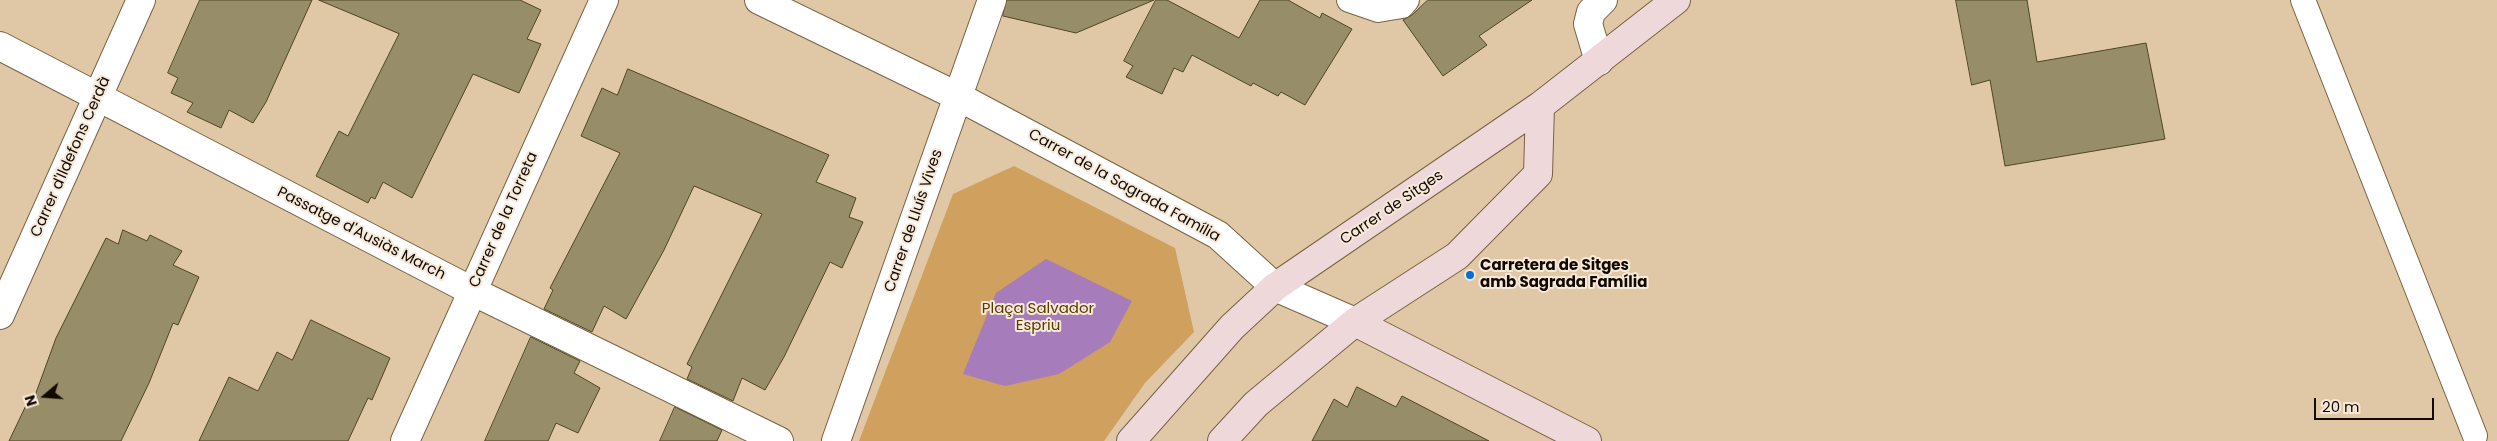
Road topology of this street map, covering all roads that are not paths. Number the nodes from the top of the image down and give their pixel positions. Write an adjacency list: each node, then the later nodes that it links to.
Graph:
1 (141, 0): 13 (street, Carrer d'Ildefons Cerdà)
2 (604, 0): 16 (street, Carrer de la Torreta)
3 (759, 0): 12 (street, Carrer de la Sagrada Família)
4 (992, 0): 12 (street, Carrer de Lluís Vives)
5 (1349, 0): 6 (lane)
6 (1407, 0)
7 (1677, 0): 11 (street, Carrer de Sitges)
8 (2303, 0): 19 (lane)
9 (1592, 4): 11 (street)
10 (0, 46): 13 (street, Passatge d'Ausiàs March)
11 (1599, 60): 14 (street, Carrer de Sitges)
12 (957, 96): 15 (street, Carrer de la Sagrada Família); 22 (street, Carrer de Lluís Vives)
13 (98, 97): 16 (street, Passatge d'Ausiàs March); 17 (street, Carrer d'Ildefons Cerdà)
14 (1540, 106): 15 (street, Carrer de Sitges); 18 (street)
15 (1275, 287): 18 (street, Carrer de la Sagrada Família); 23 (street, Carrer de Sitges)
16 (472, 292): 20 (street, Carrer de la Torreta); 21 (street, Passatge d'Ausiàs March)
17 (0, 315)
18 (1354, 322): 24 (street); 25 (street, Carrer de la Sagrada Família)
19 (2475, 436)
20 (405, 441)
21 (779, 441)
22 (836, 441)
23 (1131, 441)
24 (1222, 441)
25 (1587, 441)

